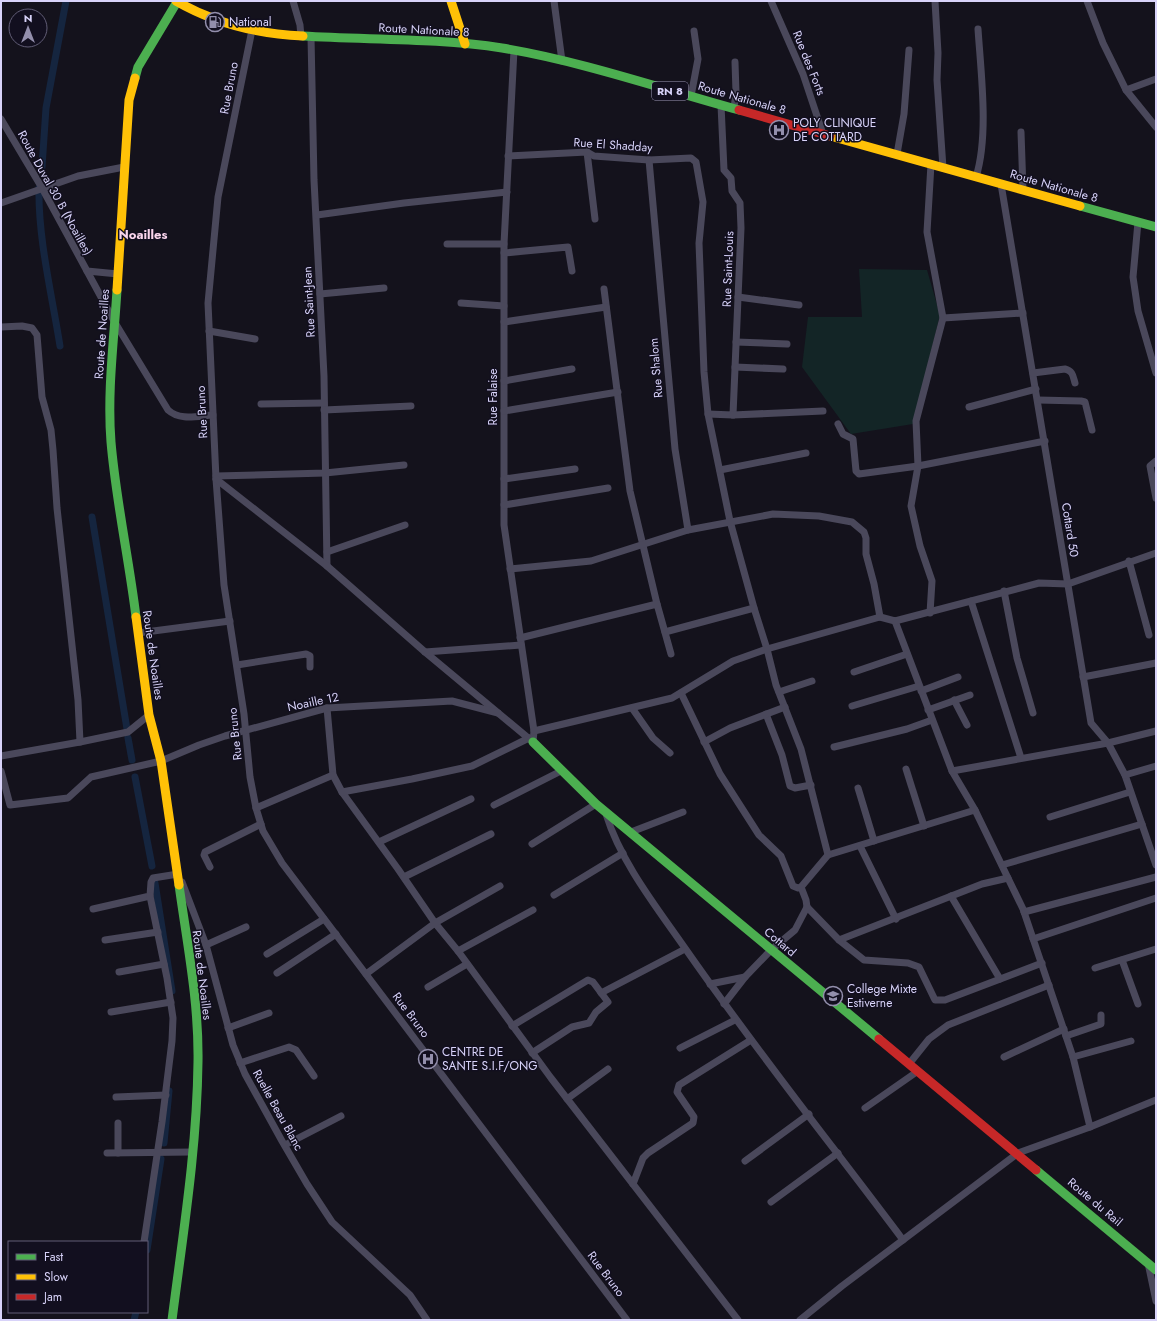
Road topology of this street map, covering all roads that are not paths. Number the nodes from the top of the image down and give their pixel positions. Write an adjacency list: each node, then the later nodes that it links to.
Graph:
1 (177, 1): 8 (street, Route Nationale 8 / RN 8); 32 (street, Route de Noailles)
2 (293, 1): 11 (street)
3 (451, 1): 13 (street)
4 (554, 1): 16 (street)
5 (771, 1): 26 (street, Rue des Forts)
6 (935, 1): 33 (street)
7 (1087, 1): 19 (street)
8 (252, 30): 11 (street, Route Nationale 8 / RN 8); 63 (street, Rue Bruno)
9 (978, 30): 34 (street)
10 (694, 31): 20 (street)
11 (301, 36): 12 (street, Route Nationale 8 / RN 8)
12 (311, 37): 13 (street, Route Nationale 8 / RN 8); 40 (street, Rue Saint-Jean)
13 (465, 44): 14 (street, Route Nationale 8 / RN 8)
14 (514, 50): 16 (street, Route Nationale 8 / RN 8); 29 (street, Rue Falaise)
15 (909, 50): 28 (street)
16 (562, 61): 20 (street, Route Nationale 8 / RN 8)
17 (735, 62): 22 (street)
18 (1156, 79): 19 (street)
19 (1126, 90): 24 (street)
20 (691, 96): 21 (street, Route Nationale 8 / RN 8)
21 (721, 105): 22 (street, Route Nationale 8 / RN 8); 53 (street, Rue Saint-Louis)
22 (734, 108): 26 (street, Route Nationale 8 / RN 8)
23 (1, 119): 36 (street, Route Duval 30 B (Noailles))
24 (1156, 127)
25 (1021, 132): 37 (street)
26 (823, 134): 28 (street, Route Nationale 8 / RN 8)
27 (587, 152): 29 (street, Rue El Shadday); 30 (street, Rue El Shadday); 41 (street)
28 (897, 154): 31 (street, Route Nationale 8 / RN 8)
29 (508, 156): 38 (street, Rue Falaise)
30 (649, 160): 83 (street, Rue El Shadday); 103 (street, Rue Shalom)
31 (931, 164): 33 (street, Route Nationale 8 / RN 8); 59 (street)
32 (124, 167): 36 (street); 49 (street, Route de Noailles)
33 (943, 168): 34 (street, Route Nationale 8 / RN 8)
34 (976, 177): 35 (street, Route Nationale 8 / RN 8)
35 (1001, 184): 37 (street, Route Nationale 8 / RN 8); 58 (street, Cottard 50)
36 (42, 188): 39 (street); 47 (street, Route Duval 30 B (Noailles))
37 (1022, 190): 42 (street, Route Nationale 8 / RN 8)
38 (507, 192): 40 (street); 45 (street, Rue Falaise)
39 (1, 203)
40 (317, 215): 52 (street, Rue Saint-Jean)
41 (595, 219)
42 (1138, 222): 43 (street, Route Nationale 8 / RN 8); 71 (street)
43 (1156, 228)
44 (447, 244): 45 (street)
45 (504, 244): 46 (street, Rue Falaise)
46 (504, 253): 48 (street); 56 (street, Rue Falaise)
47 (87, 271): 49 (street, Route Duval 30 B (Noailles)); 60 (street)
48 (572, 271)
49 (118, 274): 60 (street, Route de Noailles)
50 (384, 288): 52 (street)
51 (604, 289): 57 (street)
52 (320, 294): 79 (street, Rue Saint-Jean)
53 (738, 296): 55 (street); 65 (street, Rue Saint-Louis)
54 (461, 303): 56 (street)
55 (800, 305)
56 (504, 306): 61 (street, Rue Falaise)
57 (606, 307): 61 (street); 75 (street)
58 (1023, 313): 59 (street); 70 (street, Cottard 50)
59 (943, 318): 92 (street)
60 (114, 321): 84 (street); 120 (street, Route de Noailles)
61 (504, 322): 72 (street, Rue Falaise)
62 (1, 327): 154 (street)
63 (209, 331): 64 (street); 84 (street, Rue Bruno)
64 (255, 339)
65 (736, 342): 66 (street); 67 (street, Rue Saint-Louis)
66 (788, 344)
67 (735, 367): 69 (street); 85 (street, Rue Saint-Louis)
68 (572, 369): 72 (street)
69 (783, 369)
70 (1033, 373): 73 (street); 74 (street, Cottard 50)
71 (1156, 373)
72 (504, 381): 81 (street, Rue Falaise)
73 (1075, 383)
74 (1036, 389): 76 (street, Cottard 50); 80 (street)
75 (618, 392): 81 (street); 104 (street)
76 (1038, 400): 87 (street); 88 (street, Cottard 50)
77 (260, 404): 79 (street)
78 (411, 406): 79 (street)
79 (324, 407): 95 (street, Rue Saint-Jean)
80 (969, 407)
81 (504, 411): 97 (street, Rue Falaise)
82 (822, 411): 85 (street)
83 (708, 414): 85 (street); 94 (street)
84 (213, 415): 96 (street, Rue Bruno)
85 (733, 415)
86 (838, 424): 92 (street)
87 (1092, 430)
88 (1045, 441): 92 (street); 110 (street, Cottard 50)
89 (806, 453): 94 (street)
90 (1156, 461): 99 (street)
91 (404, 466): 95 (street)
92 (918, 466): 115 (street)
93 (575, 469): 97 (street)
94 (720, 470): 101 (street)
95 (325, 474): 96 (street); 105 (street, Rue Saint-Jean)
96 (216, 477): 108 (street); 117 (street, Rue Bruno)
97 (504, 480): 100 (street, Rue Falaise)
98 (608, 488): 100 (street)
99 (1156, 498)
100 (504, 505): 109 (street, Rue Falaise)
101 (730, 521): 103 (street); 114 (street); 116 (street)
102 (405, 526): 105 (street)
103 (688, 530): 104 (street)
104 (643, 546): 109 (street); 113 (street)
105 (327, 552): 108 (street, Rue Saint-Jean)
106 (1156, 553): 107 (street)
107 (1129, 561): 110 (street); 121 (street)
108 (327, 566): 124 (street)
109 (510, 569): 122 (street, Rue Falaise)
110 (1068, 584): 111 (street); 132 (street, Cottard 50)
111 (1004, 591): 112 (street); 145 (street)
112 (971, 601): 115 (street); 160 (street)
113 (657, 604): 119 (street); 122 (street)
114 (754, 608): 119 (street); 123 (street)
115 (930, 613): 118 (street)
116 (880, 617): 118 (street); 123 (street)
117 (230, 621): 120 (street); 128 (street, Rue Bruno)
118 (895, 621): 126 (street)
119 (665, 632): 125 (street)
120 (138, 633): 147 (street, Route de Noailles)
121 (1149, 635)
122 (521, 641): 124 (street); 151 (street, Rue Falaise)
123 (767, 649): 135 (street); 136 (street)
124 (425, 652): 144 (street)
125 (671, 654)
126 (907, 654): 130 (street); 134 (street)
127 (1156, 663): 132 (street)
128 (237, 665): 129 (street); 150 (street, Rue Bruno)
129 (310, 667)
130 (854, 672)
131 (958, 677): 134 (street)
132 (1083, 677): 156 (street, Cottard 50)
133 (812, 681): 135 (street)
134 (920, 689): 139 (street); 143 (street)
135 (779, 692): 140 (street)
136 (681, 693): 142 (street); 155 (street)
137 (970, 695): 138 (street)
138 (954, 700): 143 (street); 149 (street)
139 (852, 706)
140 (785, 707): 146 (street); 169 (street)
141 (327, 708): 144 (street, Noaille 12); 150 (street, Noaille 12); 168 (street)
142 (632, 708): 151 (street); 158 (street)
143 (928, 710): 148 (street)
144 (498, 713): 153 (street)
145 (1033, 713)
146 (766, 714): 155 (street); 169 (street)
147 (149, 715): 154 (street); 161 (street, Route de Noailles)
148 (932, 720): 157 (street); 165 (street)
149 (967, 725)
150 (246, 730): 161 (street, Noaille 12); 176 (street, Rue Bruno)
151 (534, 731): 153 (street, Rue Falaise)
152 (1156, 731): 156 (street)
153 (531, 740): 164 (street, Cottard); 171 (street)
154 (80, 742): 159 (street)
155 (704, 742): 201 (street)
156 (1108, 742): 160 (street); 167 (street, Cottard 50)
157 (834, 747)
158 (670, 753)
159 (1, 756)
160 (1021, 758): 165 (street)
161 (161, 761): 166 (street, Noaille 12); 196 (street, Route de Noailles)
162 (1156, 766): 167 (street)
163 (906, 768): 183 (street)
164 (561, 771): 174 (street, Cottard); 175 (street)
165 (952, 771): 177 (street)
166 (1, 772)
167 (1125, 775): 172 (street, Cottard 50)
168 (332, 776): 171 (street); 176 (street)
169 (811, 785): 192 (street)
170 (858, 788): 186 (street)
171 (342, 792): 187 (street)
172 (1130, 792): 180 (street); 182 (street, Cottard 50)
173 (471, 799): 187 (street)
174 (596, 804): 178 (street, Cottard); 188 (street)
175 (494, 805)
176 (256, 808): 181 (street, Rue Bruno)
177 (975, 810): 183 (street); 193 (street)
178 (605, 812): 184 (street, Cottard); 191 (street)
179 (683, 812): 184 (street)
180 (1050, 817)
181 (261, 824): 195 (street); 210 (street, Rue Bruno)
182 (1142, 824): 189 (street, Cottard 50); 193 (street)
183 (924, 826): 186 (street)
184 (631, 832): 222 (street, Cottard)
185 (491, 834): 197 (street)
186 (874, 841): 190 (street)
187 (379, 842): 197 (street)
188 (532, 844)
189 (1152, 844): 194 (street, Cottard 50)
190 (860, 846): 192 (street); 211 (street)
191 (623, 853): 202 (street); 220 (street)
192 (828, 856): 201 (street)
193 (1002, 865): 199 (street)
194 (1156, 865)
195 (210, 867)
196 (178, 872): 203 (street); 219 (street, Ruelle Beau Blanc); 271 (street, Route de Noailles)
197 (404, 877): 212 (street)
198 (1156, 877): 209 (street)
199 (1008, 878): 204 (street); 209 (street)
200 (500, 886): 212 (street)
201 (801, 887): 206 (street)
202 (554, 895)
203 (150, 896): 207 (street); 214 (street)
204 (951, 896): 211 (street); 234 (street)
205 (1156, 898): 216 (street)
206 (807, 907): 218 (street); 222 (street)
207 (93, 909)
208 (533, 910): 223 (street)
209 (1024, 912): 216 (street)
210 (324, 919): 215 (street, Rue Bruno); 224 (street)
211 (896, 919): 218 (street)
212 (435, 923): 223 (street); 232 (street)
213 (246, 927): 219 (street)
214 (158, 932): 217 (street); 227 (street)
215 (336, 934): 231 (street); 232 (street, Rue Bruno)
216 (1033, 939): 226 (street)
217 (105, 940)
218 (839, 940): 234 (street)
219 (206, 945): 247 (street, Ruelle Beau Blanc)
220 (686, 949): 235 (street); 238 (street)
221 (1156, 949): 225 (street)
222 (770, 950): 233 (street); 256 (street, Cottard)
223 (458, 951): 228 (street)
224 (267, 954)
225 (1122, 960): 229 (street); 241 (street)
226 (1042, 963): 234 (street); 236 (street)
227 (164, 964): 230 (street); 239 (street)
228 (467, 964): 237 (street); 246 (street)
229 (1095, 968)
230 (120, 972)
231 (277, 973)
232 (366, 974): 286 (street, Rue Bruno)
233 (745, 977): 235 (street); 240 (street)
234 (1000, 979)
235 (710, 984): 240 (street)
236 (1049, 985): 248 (street); 256 (street)
237 (428, 987)
238 (601, 993): 246 (street); 252 (street)
239 (171, 1002): 242 (street); 260 (street)
240 (724, 1004): 245 (street)
241 (1138, 1004)
242 (111, 1012)
243 (269, 1013): 247 (street)
244 (1100, 1015): 248 (street)
245 (735, 1020): 249 (street); 251 (street)
246 (512, 1026): 252 (street)
247 (228, 1028): 255 (street, Ruelle Beau Blanc)
248 (1065, 1032): 253 (street); 254 (street)
249 (751, 1040): 265 (street); 277 (street)
250 (1130, 1041): 254 (street)
251 (680, 1048)
252 (532, 1053): 262 (street)
253 (1004, 1057)
254 (1073, 1057): 268 (street)
255 (240, 1063): 259 (street); 269 (street, Ruelle Beau Blanc)
256 (909, 1064): 258 (street, Cottard)
257 (608, 1069): 262 (street)
258 (918, 1071): 264 (street); 275 (street, Cottard)
259 (314, 1076)
260 (166, 1095): 261 (street); 270 (street)
261 (116, 1097)
262 (567, 1099): 277 (street)
263 (1156, 1100): 268 (street)
264 (865, 1108)
265 (809, 1114): 272 (street); 276 (street)
266 (342, 1116): 269 (street)
267 (118, 1123): 274 (street)
268 (1090, 1127): 275 (street)
269 (285, 1145): 285 (street, Ruelle Beau Blanc)
270 (157, 1152): 271 (street); 274 (street); 280 (street)
271 (192, 1152): 284 (street, Route de Noailles)
272 (838, 1152): 278 (street); 279 (street)
273 (107, 1153): 274 (street)
274 (118, 1153)
275 (1018, 1153): 279 (street); 281 (street, Route du Rail)
276 (745, 1161)
277 (633, 1184): 287 (street)
278 (770, 1202)
279 (903, 1240): 288 (street)
280 (144, 1241)
281 (1148, 1263): 282 (street, Route du Rail); 283 (street)
282 (1156, 1270)
283 (1156, 1302)
284 (172, 1320)
285 (427, 1320)
286 (627, 1320)
287 (738, 1320)
288 (800, 1320)

